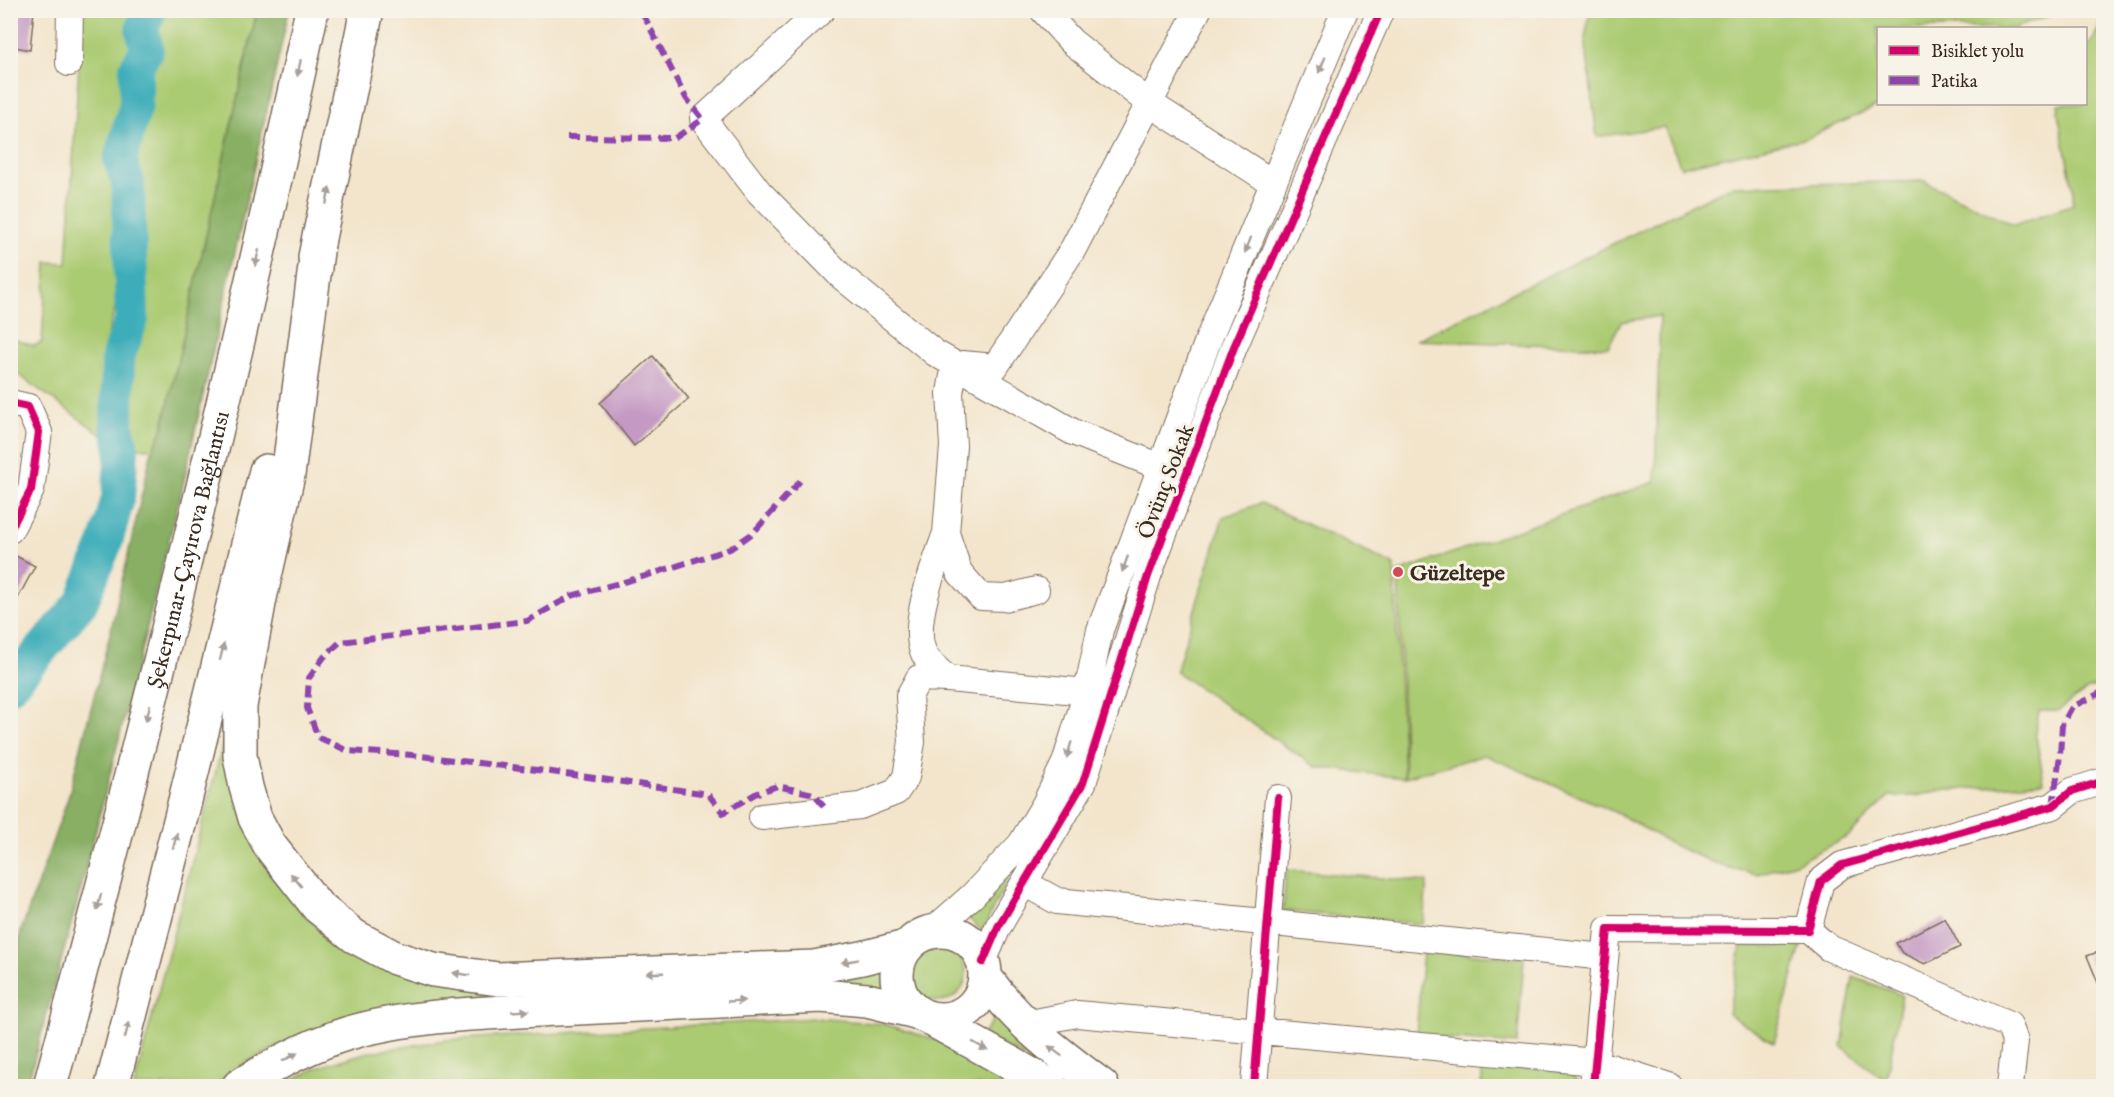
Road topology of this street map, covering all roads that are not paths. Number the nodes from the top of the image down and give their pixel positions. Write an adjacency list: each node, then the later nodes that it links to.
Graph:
1 (70, 10): 9 (street)
2 (312, 10): 34 (main road, Şekerpınar-Çayırova Bağlantısı, one-way to 34)
3 (367, 10): 12 (main road, one-way to 3)
4 (822, 10): 13 (street)
5 (1043, 10): 10 (street)
6 (1198, 10): 10 (street)
7 (1345, 10): 11 (street, Övünç Sokak, one-way to 11)
8 (1381, 10): 24 (street, Övünç Sokak)
9 (69, 63)
10 (1149, 103): 11 (street); 13 (street)
11 (1273, 183): 15 (street, Övünç Sokak, one-way to 15)
12 (319, 236): 27 (main road, one-way to 12); 35 (main road, one-way to 12)
13 (956, 364): 15 (street); 17 (street)
14 (10, 403): 16 (street)
15 (1161, 467): 20 (street, Övünç Sokak, one-way to 20)
16 (10, 530)
17 (946, 533): 18 (street); 19 (street)
18 (1036, 590)
19 (948, 679): 20 (street); 23 (street)
20 (1087, 692): 27 (street, Övünç Sokak, one-way to 27)
21 (2103, 781): 26 (street)
22 (1278, 798): 25 (street)
23 (762, 816)
24 (1024, 883): 25 (street); 29 (street, Övünç Sokak)
25 (1268, 922): 28 (street); 32 (street)
26 (1808, 930): 28 (street); 41 (street)
27 (919, 939): 29 (main road); 30 (main road)
28 (1605, 957): 33 (street)
29 (984, 969): 30 (main road); 31 (main road)
30 (922, 1015): 36 (main road, one-way to 30); 37 (main road, one-way to 37)
31 (1025, 1024): 32 (street); 38 (main road, one-way to 31)
32 (1258, 1031): 33 (street); 39 (street)
33 (1594, 1074): 40 (street)
34 (50, 1086)
35 (112, 1086)
36 (239, 1086)
37 (1050, 1086)
38 (1102, 1086)
39 (1254, 1086)
40 (1669, 1086)
41 (2010, 1086)

